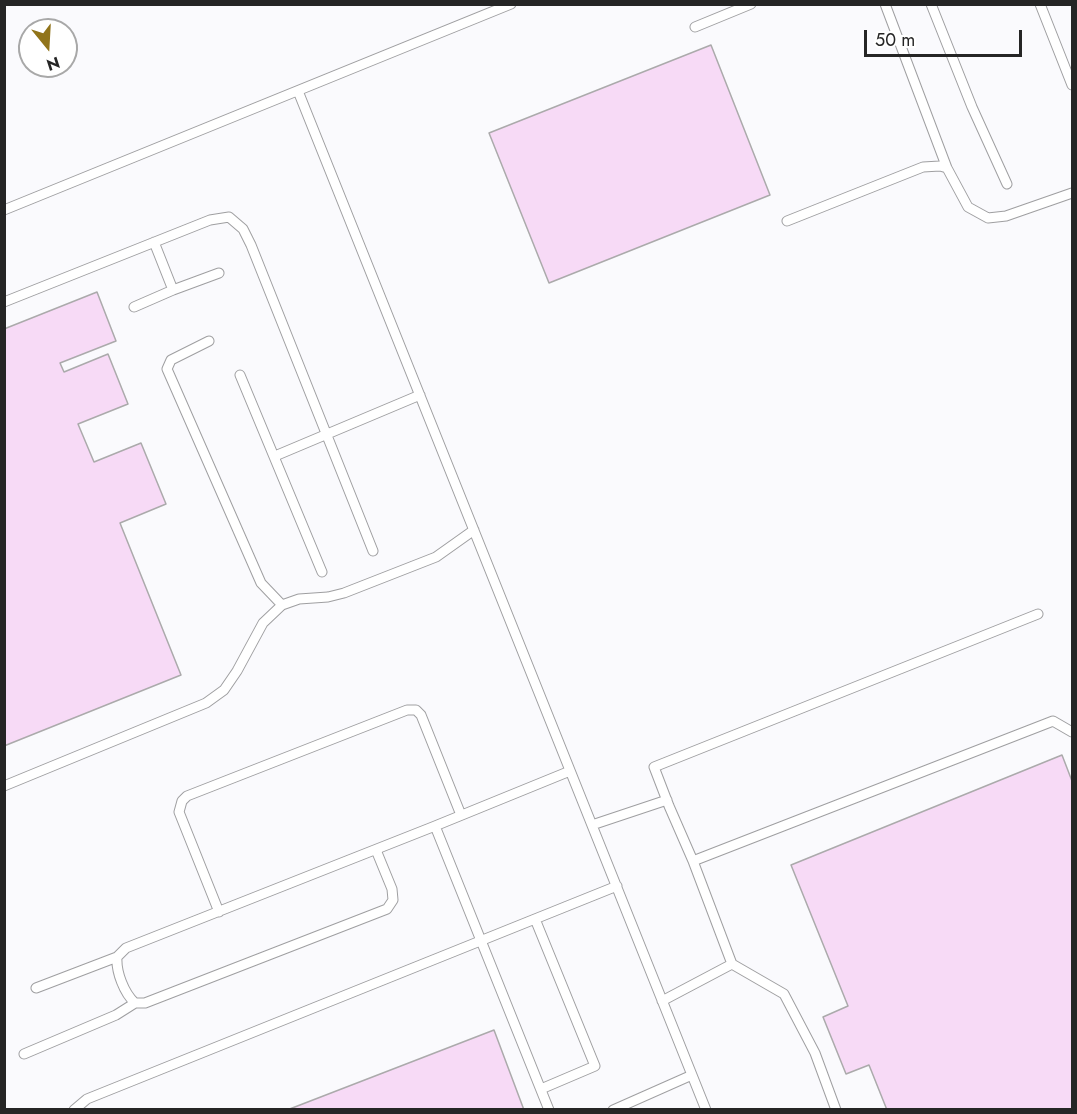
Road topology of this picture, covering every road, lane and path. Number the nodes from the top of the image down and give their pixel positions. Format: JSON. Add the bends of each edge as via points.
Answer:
{"nodes":[{"id":1,"x":511,"y":4,"type":"edge"},
{"id":2,"x":751,"y":4,"type":"edge"},
{"id":3,"x":885,"y":4,"type":"edge"},
{"id":4,"x":931,"y":4,"type":"edge"},
{"id":5,"x":1040,"y":4,"type":"edge"},
{"id":6,"x":695,"y":27,"type":"dead end"},
{"id":7,"x":1072,"y":85,"type":"edge"},
{"id":8,"x":298,"y":91,"type":"junction"},
{"id":9,"x":947,"y":168,"type":"junction"},
{"id":10,"x":1006,"y":184,"type":"dead end"},
{"id":11,"x":1072,"y":193,"type":"edge"},
{"id":12,"x":4,"y":210,"type":"edge"},
{"id":13,"x":787,"y":221,"type":"dead end"},
{"id":14,"x":154,"y":242,"type":"junction"},
{"id":15,"x":219,"y":273,"type":"dead end"},
{"id":16,"x":173,"y":290,"type":"junction"},
{"id":17,"x":4,"y":302,"type":"edge"},
{"id":18,"x":134,"y":307,"type":"dead end"},
{"id":19,"x":209,"y":341,"type":"dead end"},
{"id":20,"x":240,"y":375,"type":"dead end"},
{"id":21,"x":420,"y":395,"type":"junction"},
{"id":22,"x":327,"y":435,"type":"junction"},
{"id":23,"x":274,"y":456,"type":"junction"},
{"id":24,"x":474,"y":530,"type":"junction"},
{"id":25,"x":373,"y":551,"type":"dead end"},
{"id":26,"x":322,"y":572,"type":"dead end"},
{"id":27,"x":282,"y":606,"type":"junction"},
{"id":28,"x":1038,"y":614,"type":"dead end"},
{"id":29,"x":1072,"y":732,"type":"edge"},
{"id":30,"x":570,"y":771,"type":"junction"},
{"id":31,"x":4,"y":786,"type":"edge"},
{"id":32,"x":667,"y":800,"type":"junction"},
{"id":33,"x":461,"y":815,"type":"junction"},
{"id":34,"x":592,"y":825,"type":"junction"},
{"id":35,"x":435,"y":826,"type":"junction"},
{"id":36,"x":376,"y":850,"type":"junction"},
{"id":37,"x":693,"y":861,"type":"junction"},
{"id":38,"x":617,"y":886,"type":"junction"},
{"id":39,"x":219,"y":912,"type":"junction"},
{"id":40,"x":535,"y":919,"type":"junction"},
{"id":41,"x":480,"y":941,"type":"junction"},
{"id":42,"x":117,"y":957,"type":"junction"},
{"id":43,"x":732,"y":964,"type":"junction"},
{"id":44,"x":36,"y":988,"type":"dead end"},
{"id":45,"x":662,"y":1001,"type":"junction"},
{"id":46,"x":140,"y":1003,"type":"junction"},
{"id":47,"x":24,"y":1054,"type":"dead end"},
{"id":48,"x":692,"y":1075,"type":"junction"},
{"id":49,"x":541,"y":1089,"type":"junction"},
{"id":50,"x":74,"y":1110,"type":"edge"},
{"id":51,"x":549,"y":1110,"type":"edge"},
{"id":52,"x":613,"y":1110,"type":"edge"},
{"id":53,"x":706,"y":1110,"type":"edge"},
{"id":54,"x":836,"y":1110,"type":"edge"}],
"edges":[{"from":1,"to":8,"type":"lane"},
{"from":2,"to":6,"type":"lane"},
{"from":3,"to":9,"type":"lane"},
{"from":4,"to":10,"type":"lane"},
{"from":5,"to":7,"type":"lane"},
{"from":8,"to":12,"type":"lane"},
{"from":8,"to":21,"type":"lane"},
{"from":9,"to":11,"type":"lane","via":[[968,207],[988,218],[1006,216]]},
{"from":9,"to":13,"type":"lane","via":[[923,167]]},
{"from":14,"to":16,"type":"lane"},
{"from":14,"to":17,"type":"lane"},
{"from":14,"to":22,"type":"lane","via":[[210,220],[229,217],[243,229]]},
{"from":15,"to":16,"type":"lane"},
{"from":16,"to":18,"type":"lane"},
{"from":19,"to":27,"type":"lane","via":[[171,360],[167,369],[261,583]]},
{"from":20,"to":23,"type":"lane"},
{"from":21,"to":22,"type":"lane"},
{"from":21,"to":24,"type":"lane"},
{"from":22,"to":23,"type":"lane"},
{"from":22,"to":25,"type":"lane"},
{"from":23,"to":26,"type":"lane"},
{"from":24,"to":27,"type":"lane","via":[[436,557],[344,593],[299,598]]},
{"from":24,"to":30,"type":"lane"},
{"from":27,"to":31,"type":"lane","via":[[263,623],[224,690],[206,703]]},
{"from":28,"to":32,"type":"lane","via":[[654,767]]},
{"from":29,"to":37,"type":"lane","via":[[1053,721]]},
{"from":30,"to":33,"type":"lane"},
{"from":30,"to":34,"type":"lane"},
{"from":32,"to":34,"type":"lane"},
{"from":32,"to":37,"type":"lane"},
{"from":33,"to":35,"type":"lane"},
{"from":33,"to":39,"type":"lane","via":[[416,710],[407,710],[187,796],[179,812]]},
{"from":34,"to":38,"type":"lane"},
{"from":35,"to":36,"type":"lane"},
{"from":35,"to":41,"type":"lane"},
{"from":36,"to":39,"type":"lane"},
{"from":36,"to":46,"type":"lane","via":[[393,888],[393,900],[387,909]]},
{"from":37,"to":43,"type":"lane"},
{"from":38,"to":40,"type":"lane"},
{"from":38,"to":45,"type":"lane"},
{"from":39,"to":42,"type":"lane","via":[[126,948]]},
{"from":40,"to":41,"type":"lane"},
{"from":40,"to":49,"type":"lane","via":[[595,1066]]},
{"from":41,"to":49,"type":"lane"},
{"from":41,"to":50,"type":"lane","via":[[97,1094]]},
{"from":42,"to":44,"type":"lane"},
{"from":42,"to":46,"type":"lane","via":[[116,966],[129,997]]},
{"from":43,"to":45,"type":"lane"},
{"from":43,"to":54,"type":"lane","via":[[784,994],[815,1053]]},
{"from":45,"to":48,"type":"lane"},
{"from":46,"to":47,"type":"lane"},
{"from":48,"to":52,"type":"lane"},
{"from":48,"to":53,"type":"lane"},
{"from":49,"to":51,"type":"lane"}]}
